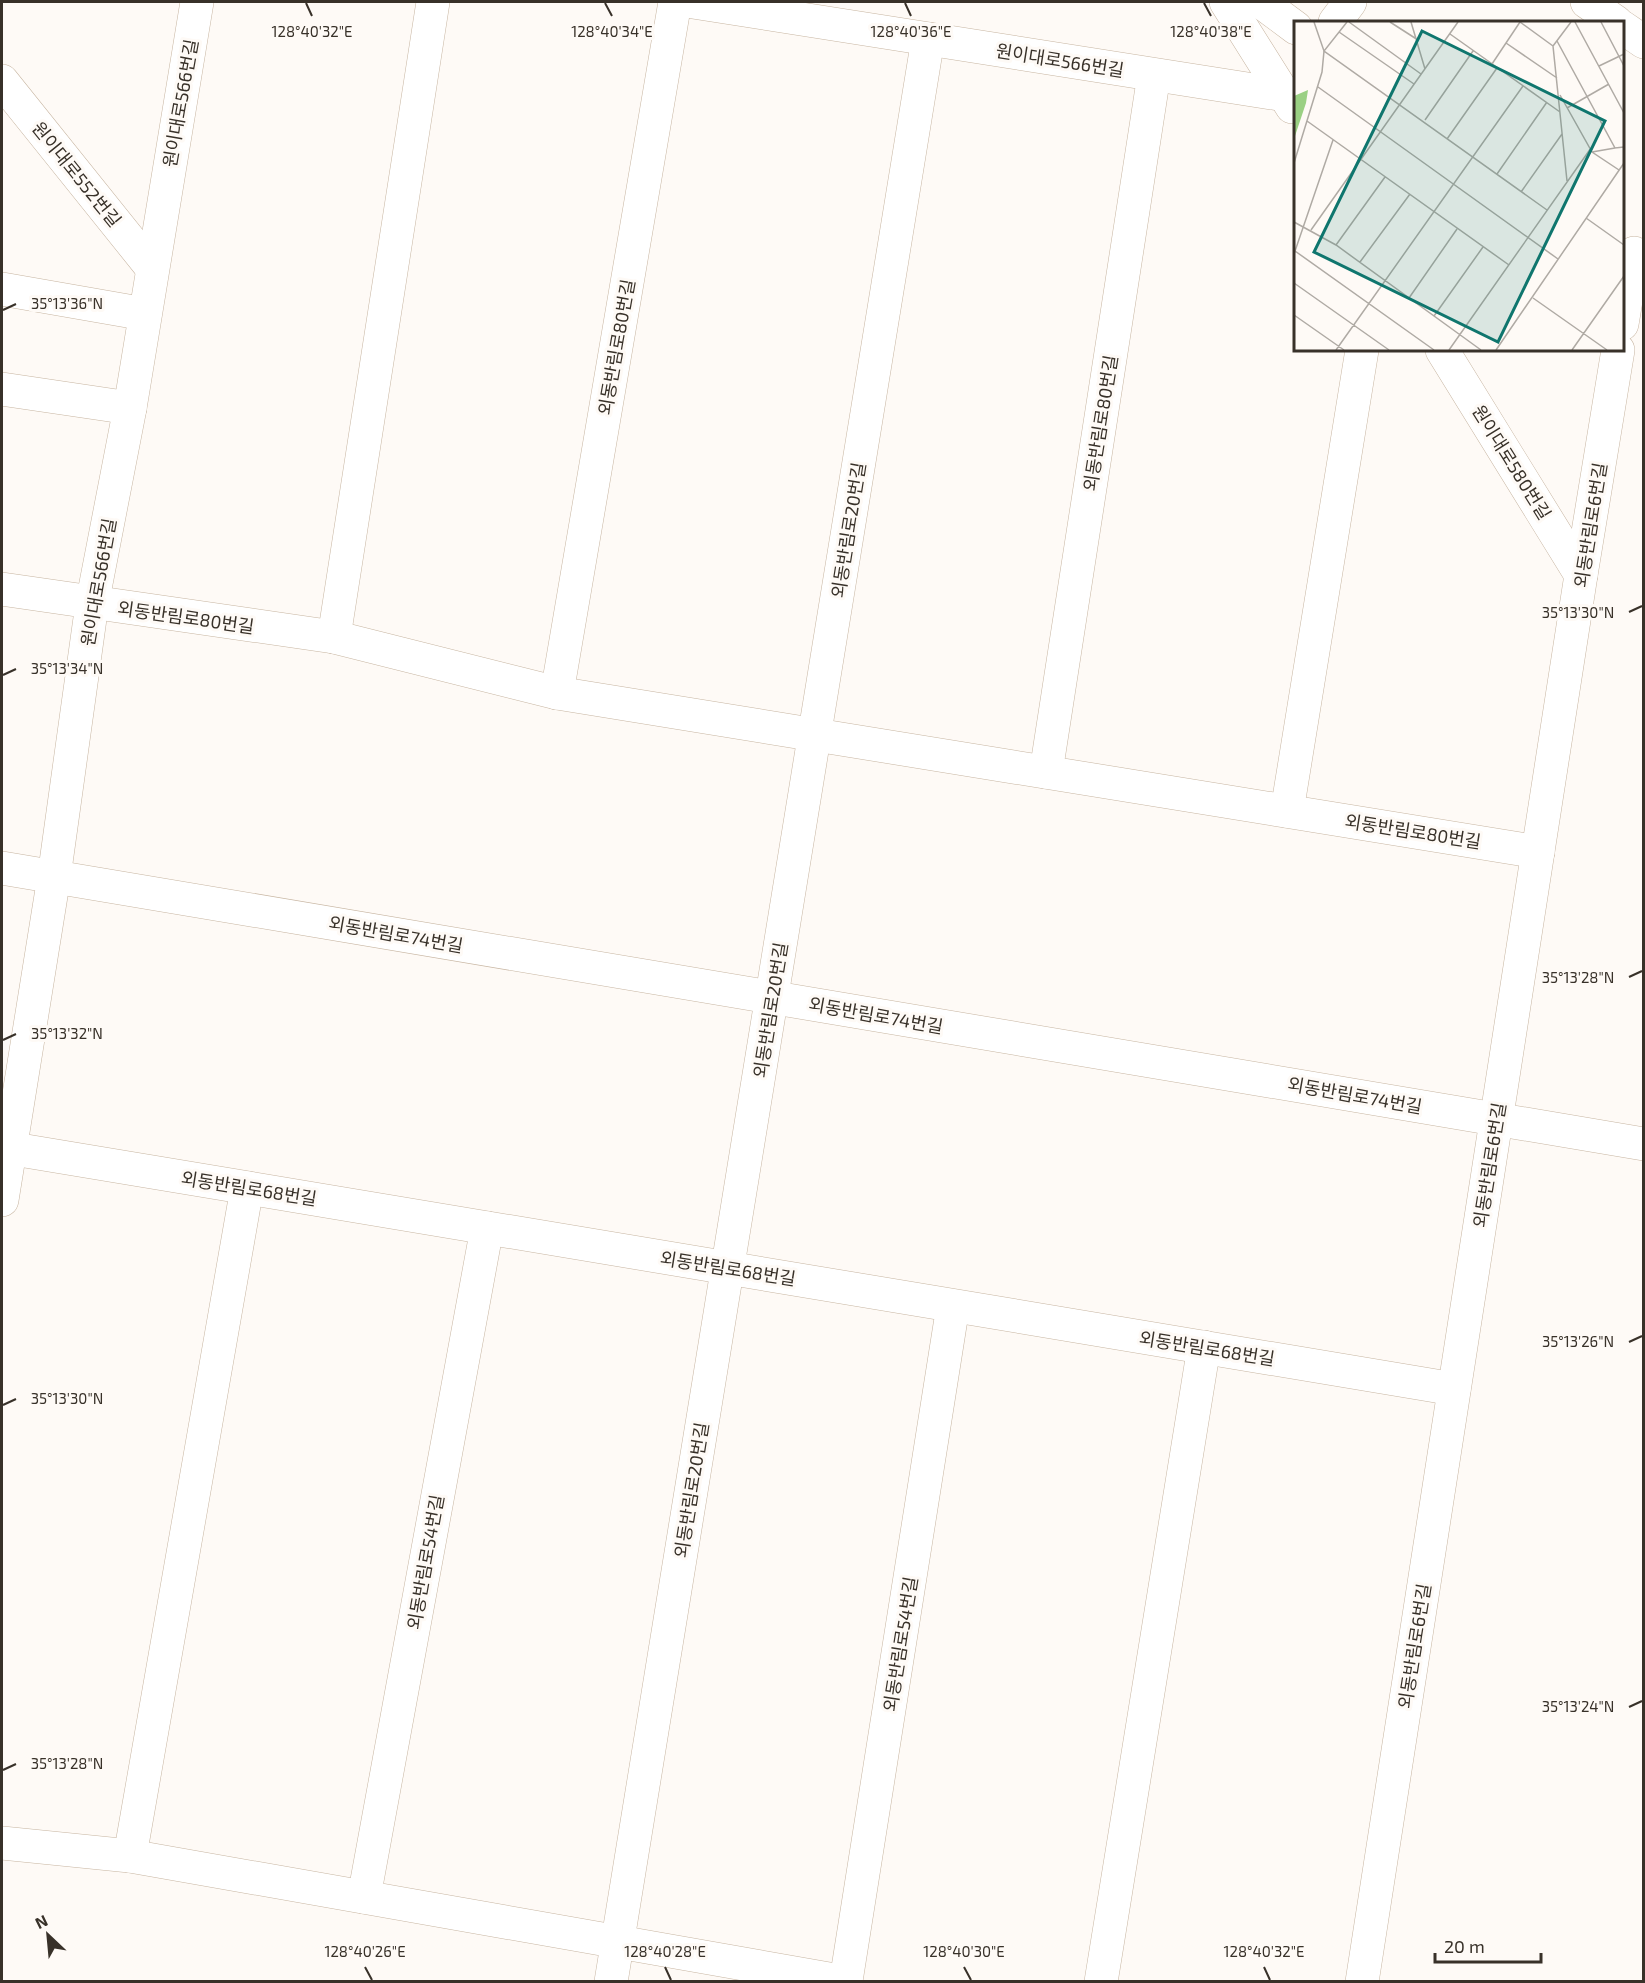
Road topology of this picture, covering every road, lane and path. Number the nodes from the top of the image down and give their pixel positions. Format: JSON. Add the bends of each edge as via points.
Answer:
{"nodes":[{"id":1,"x":197,"y":2,"type":"edge"},
{"id":2,"x":433,"y":2,"type":"edge"},
{"id":3,"x":675,"y":2,"type":"edge"},
{"id":4,"x":693,"y":2,"type":"edge"},
{"id":5,"x":1226,"y":2,"type":"edge"},
{"id":6,"x":1261,"y":2,"type":"edge"},
{"id":7,"x":1350,"y":2,"type":"edge"},
{"id":8,"x":1587,"y":2,"type":"edge"},
{"id":9,"x":1336,"y":21,"type":"edge"},
{"id":10,"x":1615,"y":21,"type":"edge"},
{"id":11,"x":1294,"y":27,"type":"edge"},
{"id":12,"x":1624,"y":28,"type":"edge"},
{"id":13,"x":928,"y":39,"type":"junction"},
{"id":14,"x":1644,"y":42,"type":"edge"},
{"id":15,"x":1154,"y":75,"type":"junction"},
{"id":16,"x":2,"y":81,"type":"edge"},
{"id":17,"x":1290,"y":104,"type":"edge"},
{"id":18,"x":1633,"y":252,"type":"edge"},
{"id":19,"x":152,"y":268,"type":"junction"},
{"id":20,"x":2,"y":289,"type":"edge"},
{"id":21,"x":145,"y":314,"type":"junction"},
{"id":22,"x":1624,"y":317,"type":"edge"},
{"id":23,"x":1362,"y":351,"type":"edge"},
{"id":24,"x":1443,"y":351,"type":"edge"},
{"id":25,"x":1618,"y":351,"type":"edge"},
{"id":26,"x":2,"y":389,"type":"edge"},
{"id":27,"x":130,"y":408,"type":"junction"},
{"id":28,"x":1581,"y":575,"type":"junction"},
{"id":29,"x":2,"y":589,"type":"edge"},
{"id":30,"x":92,"y":604,"type":"junction"},
{"id":31,"x":334,"y":637,"type":"junction"},
{"id":32,"x":557,"y":693,"type":"junction"},
{"id":33,"x":814,"y":735,"type":"junction"},
{"id":34,"x":1046,"y":772,"type":"junction"},
{"id":35,"x":1287,"y":811,"type":"junction"},
{"id":36,"x":1538,"y":852,"type":"junction"},
{"id":37,"x":2,"y":868,"type":"edge"},
{"id":38,"x":54,"y":877,"type":"junction"},
{"id":39,"x":772,"y":997,"type":"junction"},
{"id":40,"x":1496,"y":1119,"type":"junction"},
{"id":41,"x":1644,"y":1144,"type":"edge"},
{"id":42,"x":6,"y":1147,"type":"edge"},
{"id":43,"x":247,"y":1188,"type":"junction"},
{"id":44,"x":2,"y":1200,"type":"edge"},
{"id":45,"x":487,"y":1228,"type":"junction"},
{"id":46,"x":728,"y":1268,"type":"junction"},
{"id":47,"x":953,"y":1306,"type":"junction"},
{"id":48,"x":1204,"y":1347,"type":"junction"},
{"id":49,"x":1454,"y":1389,"type":"junction"},
{"id":50,"x":2,"y":1843,"type":"edge"},
{"id":51,"x":130,"y":1856,"type":"junction"},
{"id":52,"x":364,"y":1897,"type":"junction"},
{"id":53,"x":618,"y":1941,"type":"junction"},
{"id":54,"x":611,"y":1982,"type":"edge"},
{"id":55,"x":846,"y":1982,"type":"edge"},
{"id":56,"x":1101,"y":1982,"type":"edge"},
{"id":57,"x":1362,"y":1982,"type":"edge"}],
"edges":[{"from":1,"to":19,"type":"street","name":"원이대로566번길"},
{"from":2,"to":31,"type":"street"},
{"from":3,"to":32,"type":"street","name":"외동반림로80번길"},
{"from":4,"to":13,"type":"street","name":"원이대로566번길"},
{"from":5,"to":17,"type":"street"},
{"from":6,"to":11,"type":"street"},
{"from":7,"to":9,"type":"street"},
{"from":8,"to":10,"type":"street"},
{"from":12,"to":14,"type":"street"},
{"from":13,"to":15,"type":"street","name":"원이대로566번길"},
{"from":13,"to":33,"type":"street","name":"외동반림로20번길"},
{"from":15,"to":17,"type":"street","name":"원이대로566번길"},
{"from":15,"to":34,"type":"street","name":"외동반림로80번길"},
{"from":16,"to":19,"type":"street","name":"원이대로552번길"},
{"from":18,"to":22,"type":"street"},
{"from":19,"to":21,"type":"street","name":"원이대로566번길"},
{"from":20,"to":21,"type":"street"},
{"from":21,"to":27,"type":"street","name":"원이대로566번길"},
{"from":23,"to":35,"type":"street"},
{"from":24,"to":28,"type":"street","name":"원이대로580번길"},
{"from":25,"to":28,"type":"street","name":"외동반림로6번길"},
{"from":26,"to":27,"type":"street"},
{"from":27,"to":30,"type":"street","name":"원이대로566번길"},
{"from":28,"to":36,"type":"street","name":"외동반림로6번길"},
{"from":29,"to":30,"type":"street","name":"외동반림로80번길"},
{"from":30,"to":31,"type":"street","name":"외동반림로80번길"},
{"from":30,"to":38,"type":"street","name":"원이대로566번길"},
{"from":31,"to":32,"type":"street","name":"외동반림로80번길"},
{"from":32,"to":33,"type":"street","name":"외동반림로80번길"},
{"from":33,"to":34,"type":"street","name":"외동반림로80번길"},
{"from":33,"to":39,"type":"street","name":"외동반림로20번길"},
{"from":34,"to":35,"type":"street","name":"외동반림로80번길"},
{"from":35,"to":36,"type":"street","name":"외동반림로80번길"},
{"from":36,"to":40,"type":"street","name":"외동반림로6번길"},
{"from":37,"to":38,"type":"street","name":"외동반림로74번길"},
{"from":38,"to":39,"type":"street","name":"외동반림로74번길"},
{"from":38,"to":42,"type":"street","name":"원이대로566번길"},
{"from":39,"to":40,"type":"street","name":"외동반림로74번길"},
{"from":39,"to":46,"type":"street","name":"외동반림로20번길"},
{"from":40,"to":41,"type":"street","name":"외동반림로74번길"},
{"from":40,"to":49,"type":"street","name":"외동반림로6번길"},
{"from":42,"to":43,"type":"street","name":"외동반림로68번길"},
{"from":42,"to":44,"type":"street","name":"원이대로566번길"},
{"from":43,"to":45,"type":"street","name":"외동반림로68번길"},
{"from":43,"to":51,"type":"street"},
{"from":45,"to":46,"type":"street","name":"외동반림로68번길"},
{"from":45,"to":52,"type":"street","name":"외동반림로54번길"},
{"from":46,"to":47,"type":"street","name":"외동반림로68번길"},
{"from":46,"to":53,"type":"street","name":"외동반림로20번길"},
{"from":47,"to":48,"type":"street","name":"외동반림로68번길"},
{"from":47,"to":55,"type":"street","name":"외동반림로54번길"},
{"from":48,"to":49,"type":"street","name":"외동반림로68번길"},
{"from":48,"to":56,"type":"street"},
{"from":49,"to":57,"type":"street","name":"외동반림로6번길"},
{"from":50,"to":51,"type":"street","name":"외동반림로54번길"},
{"from":51,"to":52,"type":"street","name":"외동반림로54번길"},
{"from":52,"to":53,"type":"street","name":"외동반림로54번길"},
{"from":53,"to":54,"type":"street","name":"외동반림로20번길"},
{"from":53,"to":55,"type":"street","name":"외동반림로54번길"}]}
